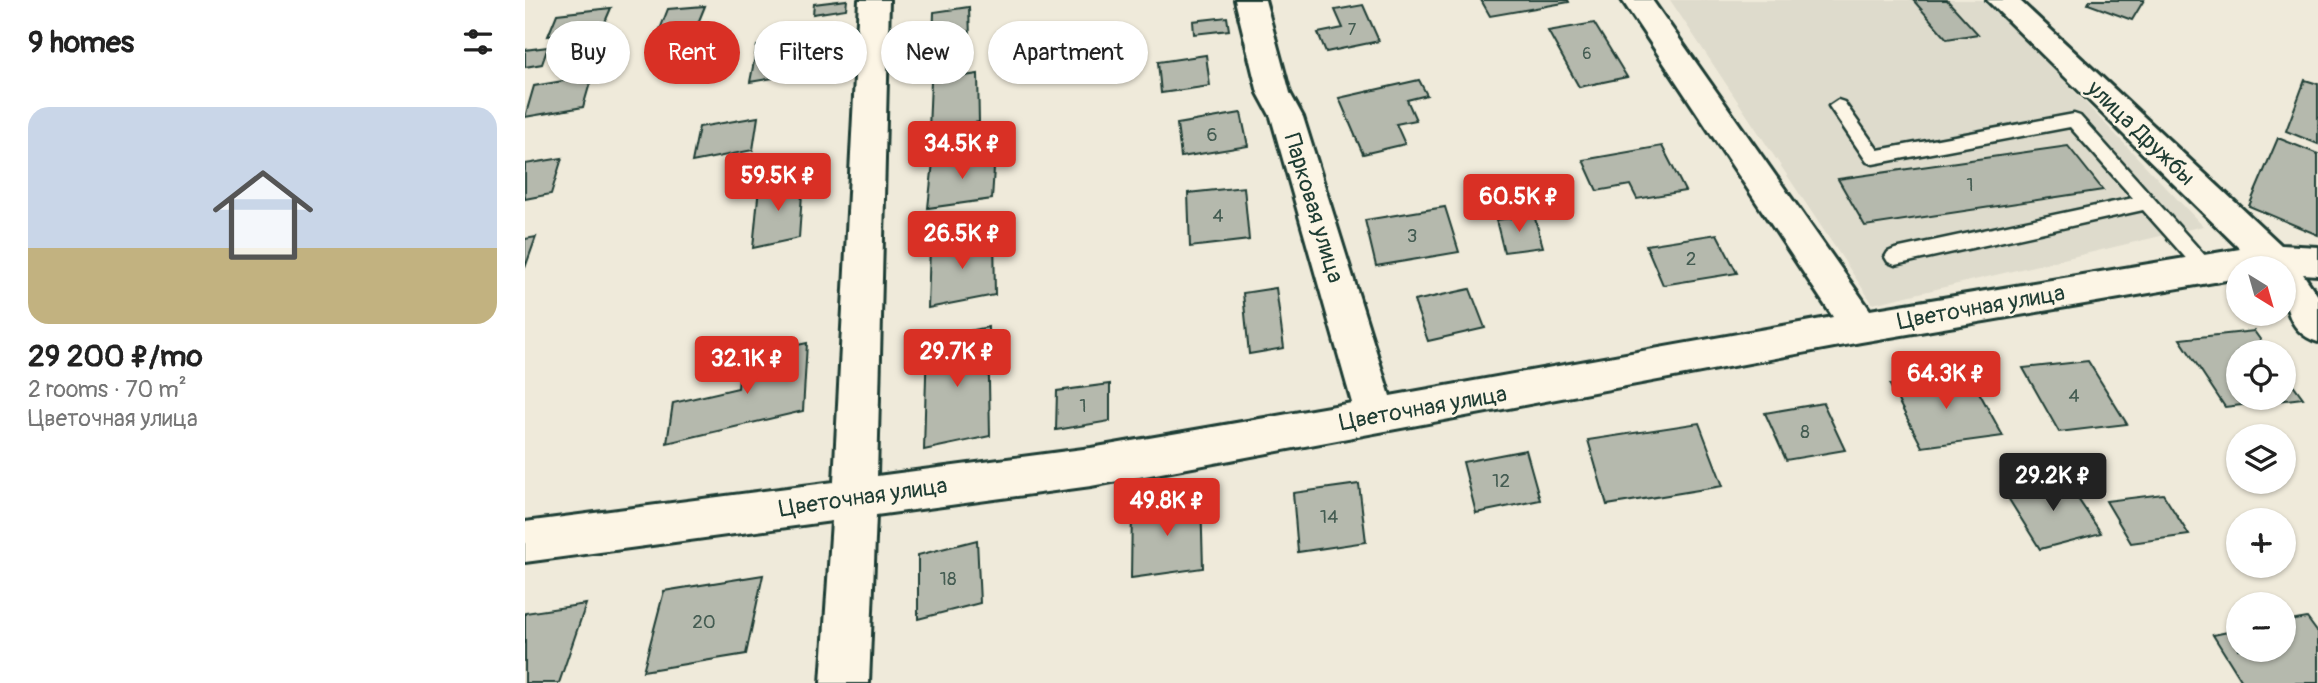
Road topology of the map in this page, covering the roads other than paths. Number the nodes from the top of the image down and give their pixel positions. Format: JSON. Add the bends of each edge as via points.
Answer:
{"nodes":[{"id":1,"x":874,"y":0,"type":"edge"},
{"id":2,"x":1250,"y":0,"type":"edge"},
{"id":3,"x":1637,"y":0,"type":"edge"},
{"id":4,"x":2018,"y":6,"type":"edge"},
{"id":5,"x":1837,"y":106,"type":"dead end"},
{"id":6,"x":2147,"y":202,"type":"junction"},
{"id":7,"x":2267,"y":256,"type":"edge"},
{"id":8,"x":1895,"y":257,"type":"dead end"},
{"id":9,"x":2318,"y":261,"type":"edge"},
{"id":10,"x":2296,"y":264,"type":"edge"},
{"id":11,"x":2226,"y":268,"type":"edge"},
{"id":12,"x":2207,"y":269,"type":"junction"},
{"id":13,"x":2296,"y":294,"type":"edge"},
{"id":14,"x":2318,"y":326,"type":"edge"},
{"id":15,"x":1861,"y":327,"type":"junction"},
{"id":16,"x":1376,"y":416,"type":"junction"},
{"id":17,"x":855,"y":498,"type":"junction"},
{"id":18,"x":525,"y":542,"type":"edge"},
{"id":19,"x":845,"y":683,"type":"edge"}],
"edges":[{"from":1,"to":17,"type":"street"},
{"from":2,"to":16,"type":"street","name":"Парковая улица","via":[[1274,93],[1287,117]]},
{"from":3,"to":15,"type":"street"},
{"from":4,"to":7,"type":"street","name":"улица Дружбы"},
{"from":5,"to":6,"type":"lane","via":[[1873,157],[2074,120]]},
{"from":6,"to":8,"type":"lane"},
{"from":6,"to":12,"type":"lane"},
{"from":9,"to":10,"type":"street","name":"Цветочная улица"},
{"from":11,"to":12,"type":"street","name":"Цветочная улица"},
{"from":12,"to":15,"type":"street","name":"Цветочная улица"},
{"from":13,"to":14,"type":"street","name":"улица Дружбы"},
{"from":15,"to":16,"type":"street","name":"Цветочная улица"},
{"from":16,"to":17,"type":"street","name":"Цветочная улица","via":[[1091,467]]},
{"from":17,"to":18,"type":"street","name":"Цветочная улица"},
{"from":17,"to":19,"type":"street"}]}
